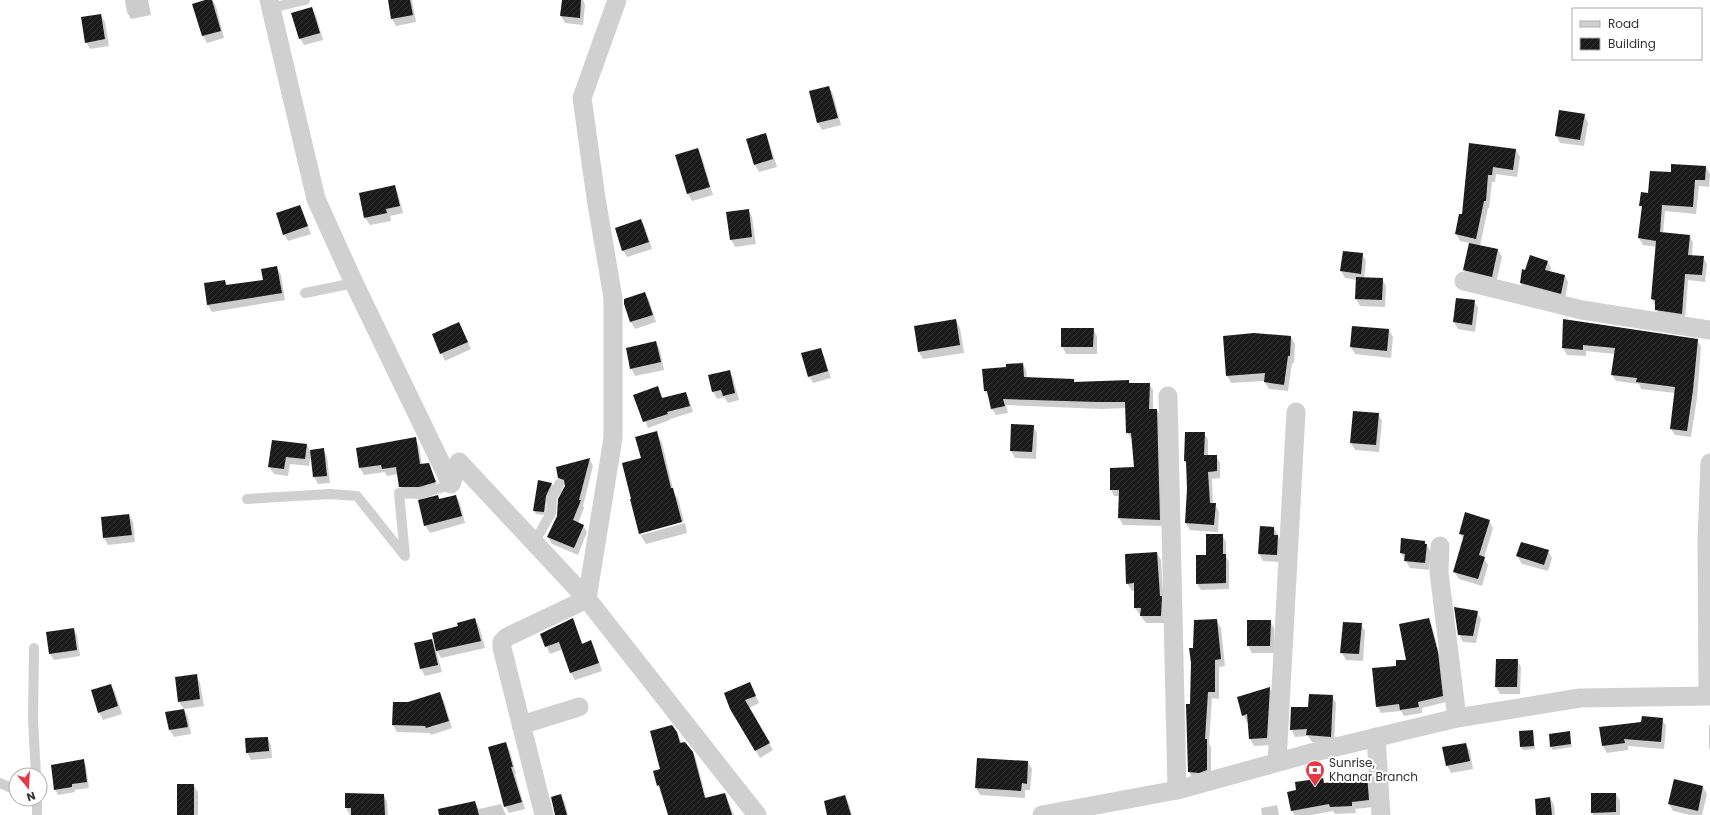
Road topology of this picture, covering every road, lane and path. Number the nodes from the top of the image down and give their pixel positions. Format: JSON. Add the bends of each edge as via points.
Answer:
{"nodes":[{"id":1,"x":305,"y":0,"type":"edge"},
{"id":2,"x":617,"y":0,"type":"edge"},
{"id":3,"x":270,"y":4,"type":"edge"},
{"id":4,"x":1464,"y":281,"type":"dead end"},
{"id":5,"x":354,"y":284,"type":"junction"},
{"id":6,"x":305,"y":293,"type":"dead end"},
{"id":7,"x":1710,"y":330,"type":"edge"},
{"id":8,"x":1168,"y":396,"type":"dead end"},
{"id":9,"x":1296,"y":412,"type":"dead end"},
{"id":10,"x":1710,"y":463,"type":"edge"},
{"id":11,"x":472,"y":477,"type":"junction"},
{"id":12,"x":559,"y":484,"type":"dead end"},
{"id":13,"x":247,"y":499,"type":"dead end"},
{"id":14,"x":1708,"y":539,"type":"edge"},
{"id":15,"x":534,"y":543,"type":"junction"},
{"id":16,"x":1440,"y":546,"type":"dead end"},
{"id":17,"x":587,"y":600,"type":"junction"},
{"id":18,"x":34,"y":648,"type":"dead end"},
{"id":19,"x":1709,"y":695,"type":"edge"},
{"id":20,"x":579,"y":707,"type":"dead end"},
{"id":21,"x":1457,"y":718,"type":"junction"},
{"id":22,"x":521,"y":725,"type":"junction"},
{"id":23,"x":1376,"y":737,"type":"junction"},
{"id":24,"x":1277,"y":762,"type":"junction"},
{"id":25,"x":36,"y":767,"type":"edge"},
{"id":26,"x":1177,"y":790,"type":"junction"},
{"id":27,"x":544,"y":815,"type":"edge"},
{"id":28,"x":757,"y":815,"type":"edge"},
{"id":29,"x":1042,"y":815,"type":"edge"},
{"id":30,"x":1381,"y":815,"type":"edge"}],
"edges":[{"from":1,"to":3,"type":"lane"},
{"from":2,"to":17,"type":"street","via":[[582,98],[613,298],[613,438]]},
{"from":3,"to":5,"type":"street","via":[[316,199]]},
{"from":4,"to":7,"type":"street","via":[[1582,310]]},
{"from":5,"to":6,"type":"lane"},
{"from":5,"to":11,"type":"street","via":[[451,484],[459,462]]},
{"from":8,"to":26,"type":"street"},
{"from":9,"to":24,"type":"street"},
{"from":10,"to":14,"type":"street"},
{"from":11,"to":13,"type":"lane","via":[[420,494],[399,493],[406,556],[357,496],[330,494]]},
{"from":11,"to":15,"type":"street"},
{"from":12,"to":15,"type":"lane","via":[[552,497],[551,513]]},
{"from":14,"to":19,"type":"street"},
{"from":15,"to":17,"type":"street"},
{"from":16,"to":21,"type":"street","via":[[1439,572]]},
{"from":17,"to":22,"type":"street","via":[[507,637],[502,642]]},
{"from":17,"to":28,"type":"street"},
{"from":18,"to":25,"type":"lane"},
{"from":19,"to":21,"type":"street","via":[[1580,698]]},
{"from":20,"to":22,"type":"street"},
{"from":21,"to":23,"type":"street"},
{"from":22,"to":27,"type":"street"},
{"from":23,"to":24,"type":"street"},
{"from":23,"to":30,"type":"street"},
{"from":24,"to":26,"type":"street"},
{"from":26,"to":29,"type":"street"}]}
